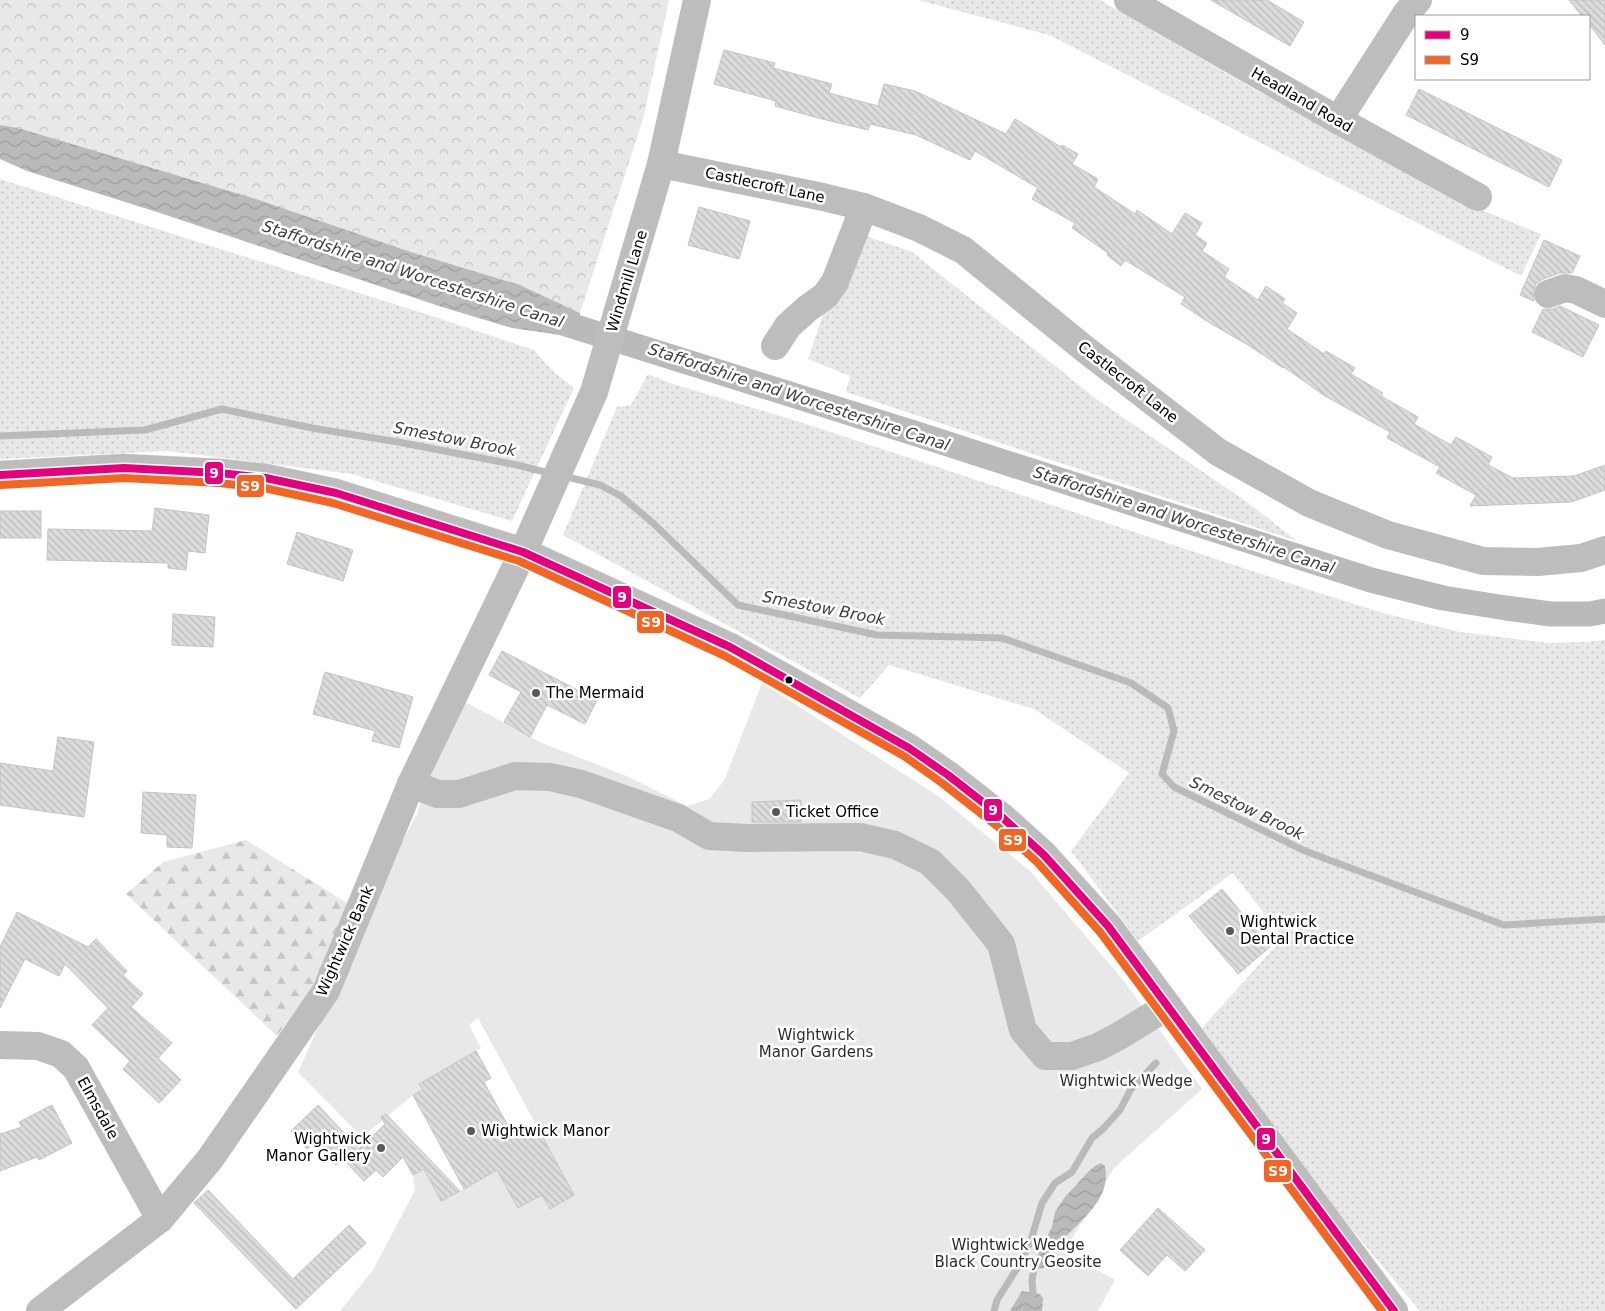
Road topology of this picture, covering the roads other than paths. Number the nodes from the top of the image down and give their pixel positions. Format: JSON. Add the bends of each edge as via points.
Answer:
{"nodes":[{"id":1,"x":697,"y":0,"type":"edge"},
{"id":2,"x":1128,"y":0,"type":"edge"},
{"id":3,"x":1418,"y":0,"type":"edge"},
{"id":4,"x":1338,"y":120,"type":"junction"},
{"id":5,"x":661,"y":164,"type":"junction"},
{"id":6,"x":1478,"y":197,"type":"dead end"},
{"id":7,"x":864,"y":207,"type":"junction"},
{"id":8,"x":1548,"y":294,"type":"dead end"},
{"id":9,"x":1605,"y":304,"type":"edge"},
{"id":10,"x":775,"y":346,"type":"dead end"},
{"id":11,"x":0,"y":475,"type":"edge"},
{"id":12,"x":1605,"y":550,"type":"edge"},
{"id":13,"x":524,"y":552,"type":"junction"},
{"id":14,"x":412,"y":784,"type":"junction"},
{"id":15,"x":1168,"y":1006,"type":"junction"},
{"id":16,"x":0,"y":1045,"type":"edge"},
{"id":17,"x":160,"y":1219,"type":"junction"},
{"id":18,"x":40,"y":1311,"type":"edge"},
{"id":19,"x":1394,"y":1311,"type":"edge"}],
"edges":[{"from":1,"to":5,"type":"main road","name":"Windmill Lane"},
{"from":2,"to":4,"type":"main road","name":"Headland Road"},
{"from":3,"to":4,"type":"main road"},
{"from":4,"to":6,"type":"main road","name":"Headland Road"},
{"from":5,"to":7,"type":"main road","name":"Castlecroft Lane"},
{"from":5,"to":13,"type":"main road","name":"Windmill Lane","via":[[594,392]]},
{"from":7,"to":10,"type":"main road","via":[[835,282],[826,296],[788,326]]},
{"from":7,"to":12,"type":"main road","name":"Castlecroft Lane","via":[[919,228],[963,250],[1218,452],[1309,503],[1388,535],[1483,561],[1538,562],[1581,558]]},
{"from":8,"to":9,"type":"main road","via":[[1565,288]]},
{"from":11,"to":13,"type":"main road","via":[[124,468],[266,478],[336,493]]},
{"from":13,"to":14,"type":"main road","name":"Wightwick Bank"},
{"from":13,"to":15,"type":"main road","via":[[730,648],[909,748],[948,775],[1044,855],[1108,926]]},
{"from":14,"to":15,"type":"main road","via":[[438,794],[459,794],[515,776],[550,777],[581,784],[678,818],[709,836],[860,837],[895,845],[930,862],[958,890],[1001,944],[1023,1030],[1045,1056],[1072,1056],[1098,1047]]},
{"from":14,"to":17,"type":"main road","name":"Wightwick Bank","via":[[326,991],[210,1159]]},
{"from":15,"to":19,"type":"main road"},
{"from":16,"to":17,"type":"main road","name":"Elmsdale","via":[[38,1046],[61,1054],[76,1068]]},
{"from":17,"to":18,"type":"main road","name":"Wightwick Bank"}]}
